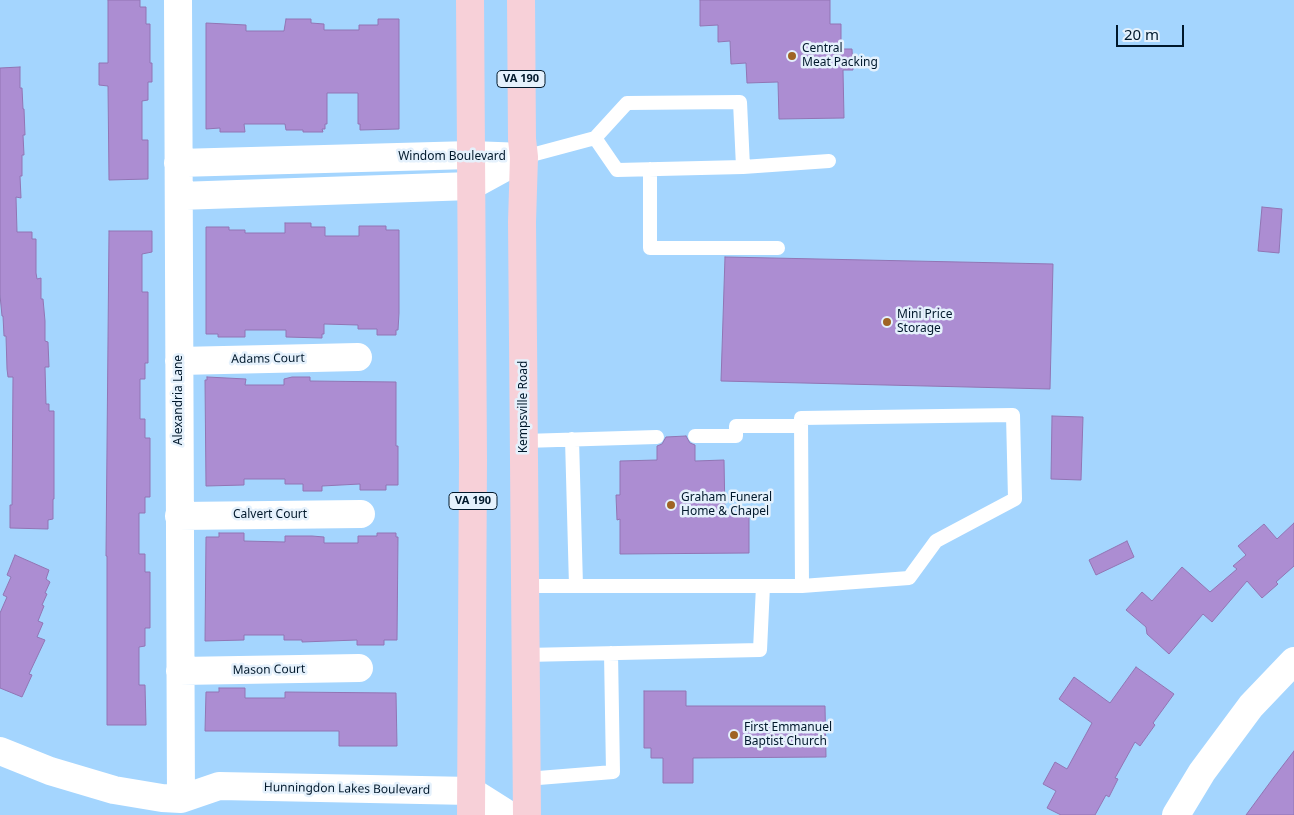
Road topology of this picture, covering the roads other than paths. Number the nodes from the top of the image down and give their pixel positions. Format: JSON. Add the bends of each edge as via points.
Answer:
{"nodes":[{"id":1,"x":178,"y":0,"type":"edge"},
{"id":2,"x":470,"y":0,"type":"edge"},
{"id":3,"x":521,"y":0,"type":"edge"},
{"id":4,"x":595,"y":138,"type":"junction"},
{"id":5,"x":470,"y":155,"type":"junction"},
{"id":6,"x":524,"y":157,"type":"junction"},
{"id":7,"x":343,"y":159,"type":"junction"},
{"id":8,"x":260,"y":160,"type":"junction"},
{"id":9,"x":829,"y":161,"type":"dead end"},
{"id":10,"x":178,"y":162,"type":"junction"},
{"id":11,"x":743,"y":166,"type":"junction"},
{"id":12,"x":650,"y":169,"type":"junction"},
{"id":13,"x":471,"y":186,"type":"junction"},
{"id":14,"x":346,"y":191,"type":"junction"},
{"id":15,"x":262,"y":193,"type":"junction"},
{"id":16,"x":178,"y":196,"type":"junction"},
{"id":17,"x":778,"y":248,"type":"dead end"},
{"id":18,"x":358,"y":357,"type":"dead end"},
{"id":19,"x":179,"y":361,"type":"junction"},
{"id":20,"x":801,"y":426,"type":"junction"},
{"id":21,"x":695,"y":436,"type":"dead end"},
{"id":22,"x":657,"y":437,"type":"dead end"},
{"id":23,"x":572,"y":440,"type":"junction"},
{"id":24,"x":524,"y":441,"type":"junction"},
{"id":25,"x":361,"y":514,"type":"dead end"},
{"id":26,"x":179,"y":516,"type":"junction"},
{"id":27,"x":525,"y":586,"type":"junction"},
{"id":28,"x":576,"y":586,"type":"junction"},
{"id":29,"x":763,"y":586,"type":"junction"},
{"id":30,"x":802,"y":586,"type":"junction"},
{"id":31,"x":611,"y":653,"type":"junction"},
{"id":32,"x":526,"y":655,"type":"junction"},
{"id":33,"x":1294,"y":662,"type":"edge"},
{"id":34,"x":359,"y":668,"type":"dead end"},
{"id":35,"x":180,"y":671,"type":"junction"},
{"id":36,"x":0,"y":751,"type":"edge"},
{"id":37,"x":526,"y":779,"type":"junction"},
{"id":38,"x":471,"y":803,"type":"edge"},
{"id":39,"x":188,"y":807,"type":"edge"},
{"id":40,"x":509,"y":815,"type":"edge"},
{"id":41,"x":527,"y":815,"type":"edge"},
{"id":42,"x":1176,"y":815,"type":"edge"}],
"edges":[{"from":1,"to":10,"type":"street","name":"Alexandria Lane"},
{"from":2,"to":5,"type":"main road","number":"VA 190"},
{"from":3,"to":6,"type":"main road","name":"Kempsville Road","number":"VA 190"},
{"from":4,"to":6,"type":"lane"},
{"from":4,"to":11,"type":"lane","via":[[627,102],[740,102]]},
{"from":4,"to":12,"type":"lane","via":[[617,170]]},
{"from":5,"to":6,"type":"street","name":"Windom Boulevard"},
{"from":5,"to":7,"type":"street","name":"Windom Boulevard"},
{"from":5,"to":13,"type":"main road","number":"VA 190"},
{"from":6,"to":13,"type":"street","name":"Windom Boulevard"},
{"from":6,"to":24,"type":"main road","name":"Kempsville Road","number":"VA 190"},
{"from":7,"to":8,"type":"street","name":"Windom Boulevard"},
{"from":7,"to":14,"type":"lane"},
{"from":8,"to":10,"type":"street","name":"Windom Boulevard"},
{"from":8,"to":15,"type":"lane"},
{"from":9,"to":11,"type":"lane"},
{"from":10,"to":16,"type":"street","name":"Alexandria Lane"},
{"from":11,"to":12,"type":"lane"},
{"from":12,"to":17,"type":"lane","via":[[650,248]]},
{"from":13,"to":14,"type":"street","name":"Windom Boulevard"},
{"from":13,"to":38,"type":"main road","number":"VA 190"},
{"from":14,"to":15,"type":"street","name":"Windom Boulevard"},
{"from":15,"to":16,"type":"street","name":"Windom Boulevard"},
{"from":16,"to":19,"type":"street","name":"Alexandria Lane"},
{"from":18,"to":19,"type":"street","name":"Adams Court"},
{"from":19,"to":26,"type":"street","name":"Alexandria Lane"},
{"from":20,"to":21,"type":"lane","via":[[736,426],[736,436]]},
{"from":20,"to":30,"type":"lane"},
{"from":20,"to":30,"type":"lane","via":[[801,418],[1013,416],[1015,499],[936,541],[909,578]]},
{"from":22,"to":23,"type":"lane"},
{"from":23,"to":24,"type":"lane"},
{"from":23,"to":28,"type":"lane"},
{"from":24,"to":27,"type":"main road","name":"Kempsville Road","number":"VA 190"},
{"from":25,"to":26,"type":"street","name":"Calvert Court"},
{"from":26,"to":35,"type":"street","name":"Alexandria Lane"},
{"from":27,"to":28,"type":"lane"},
{"from":27,"to":32,"type":"main road","name":"Kempsville Road","number":"VA 190"},
{"from":28,"to":29,"type":"lane"},
{"from":29,"to":30,"type":"lane"},
{"from":29,"to":31,"type":"lane","via":[[760,650]]},
{"from":31,"to":32,"type":"lane"},
{"from":31,"to":37,"type":"lane","via":[[613,772]]},
{"from":32,"to":37,"type":"main road","name":"Kempsville Road","number":"VA 190"},
{"from":33,"to":42,"type":"street","via":[[1251,706],[1202,772]]},
{"from":34,"to":35,"type":"street","name":"Mason Court"},
{"from":35,"to":39,"type":"street","name":"Alexandria Lane"},
{"from":36,"to":39,"type":"street","name":"Hunningdon Lakes Boulevard","via":[[50,771]]},
{"from":37,"to":41,"type":"main road","name":"Kempsville Road","number":"VA 190"},
{"from":38,"to":39,"type":"street","name":"Hunningdon Lakes Boulevard","via":[[219,786]]},
{"from":38,"to":40,"type":"street"}]}
